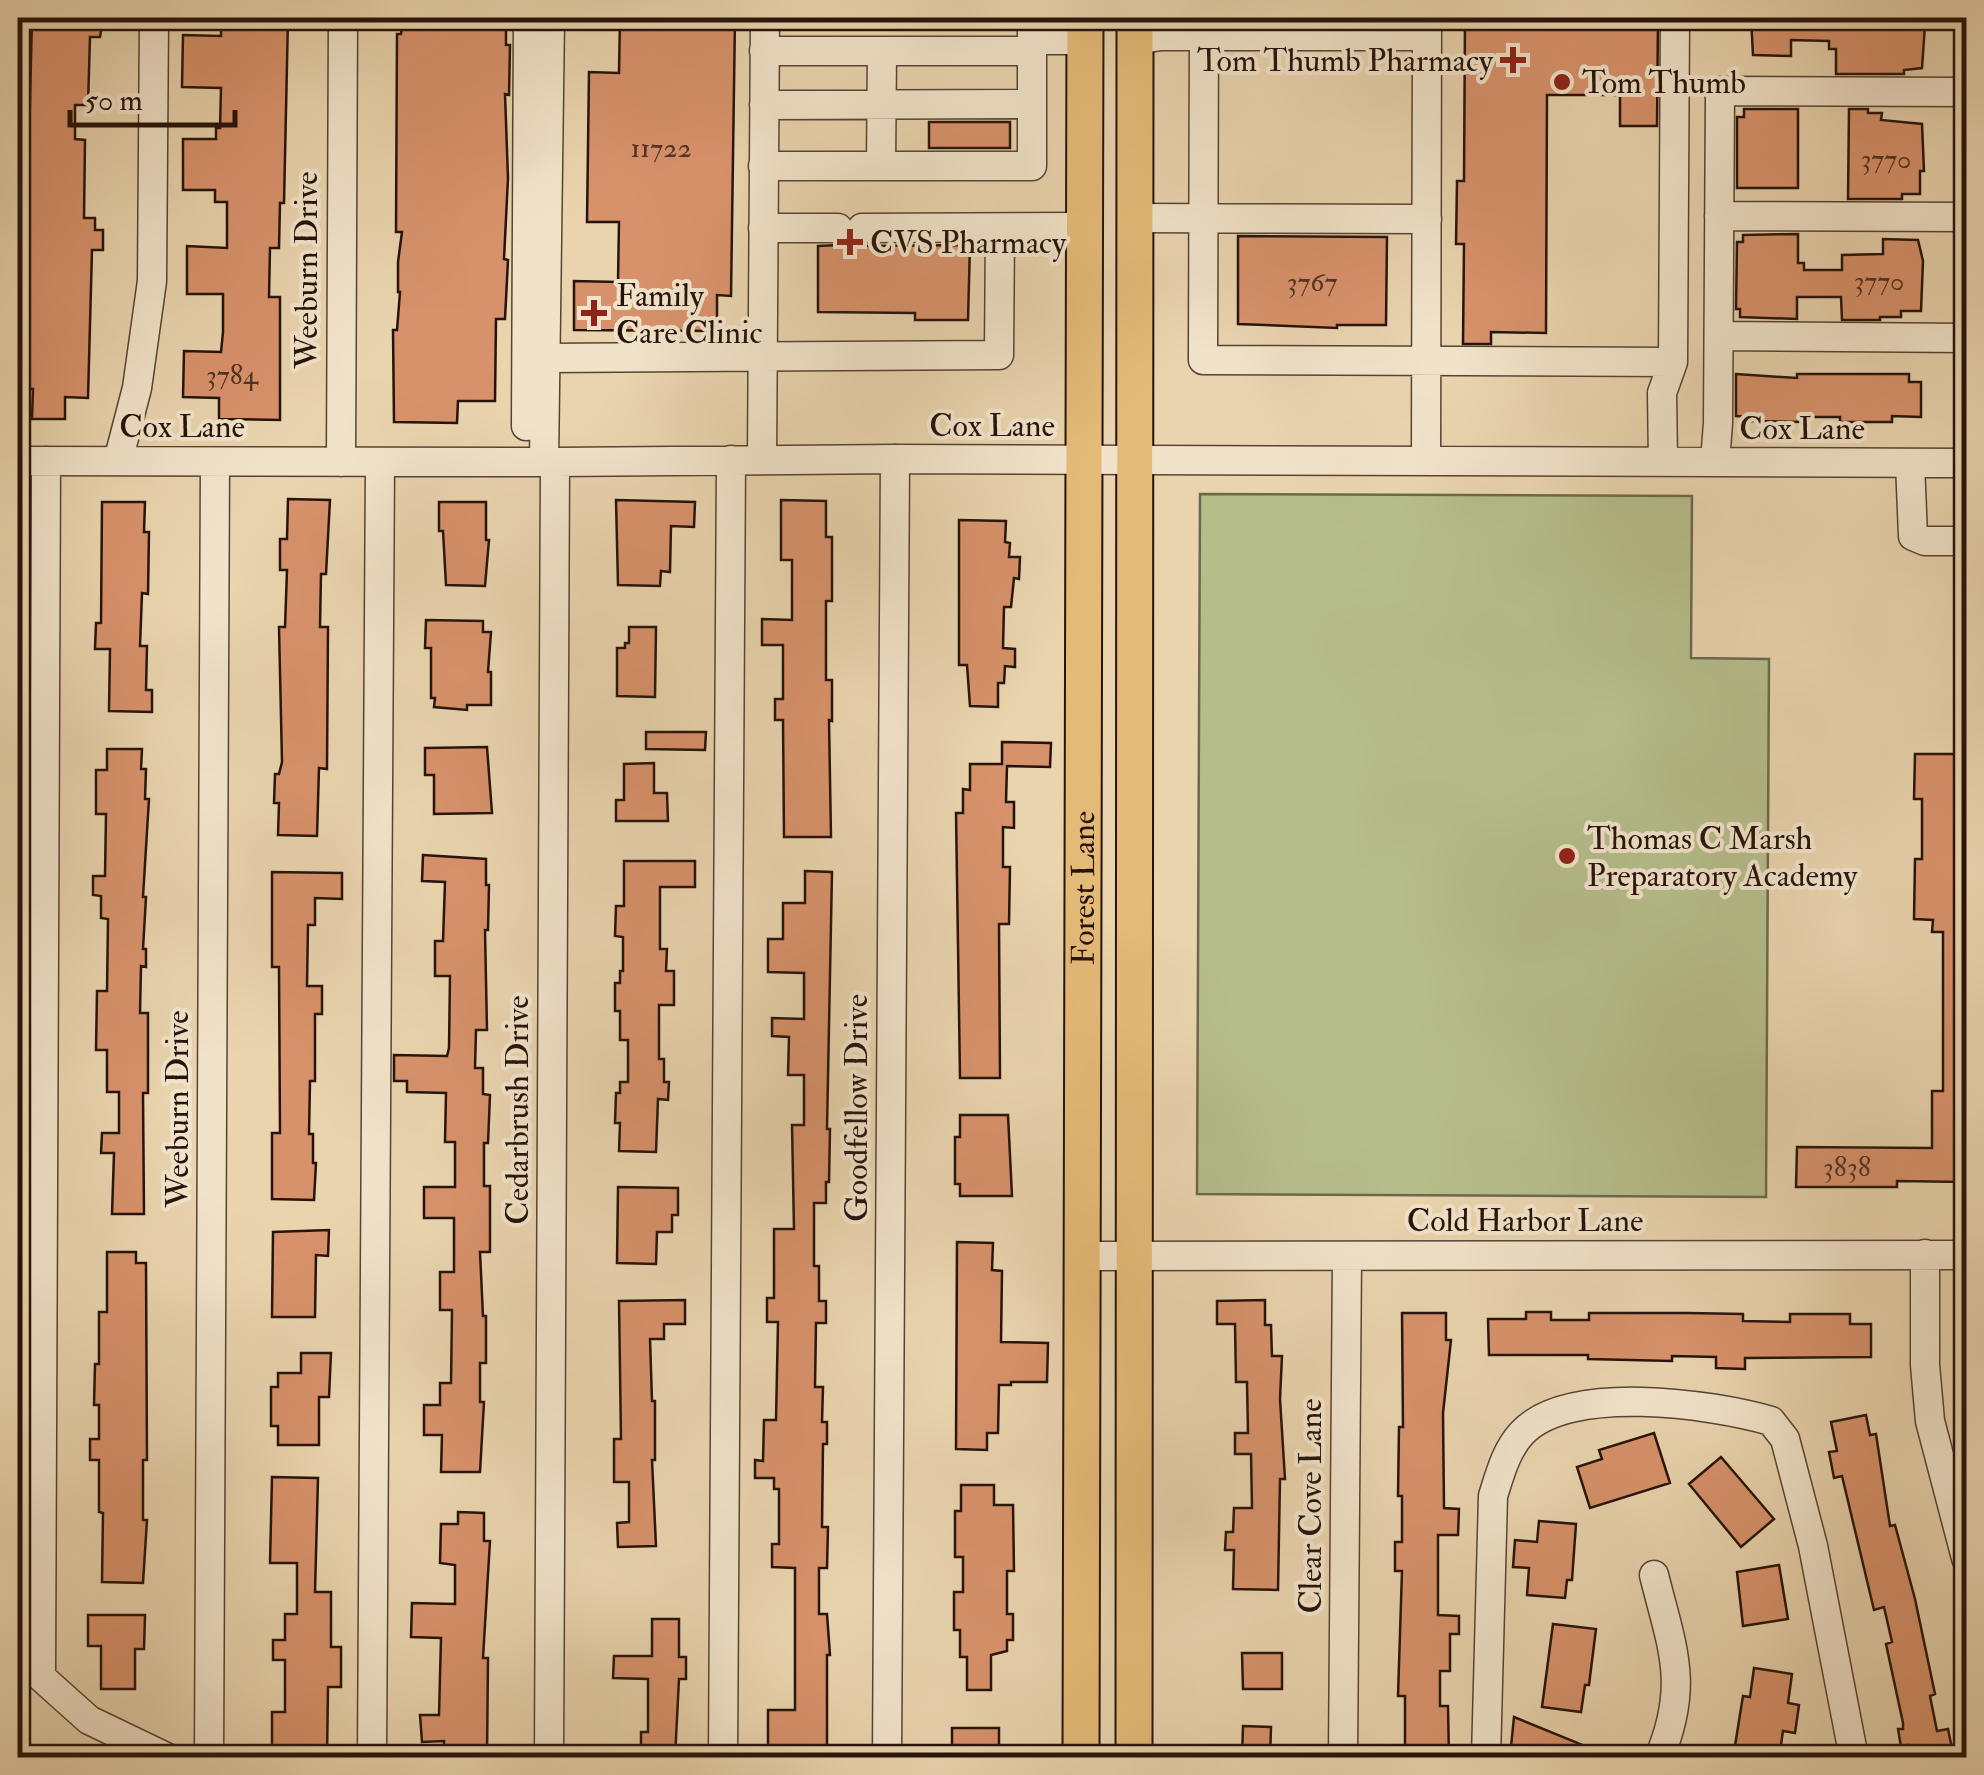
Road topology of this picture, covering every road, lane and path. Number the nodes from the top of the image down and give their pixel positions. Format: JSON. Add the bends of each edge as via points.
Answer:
{"nodes":[{"id":1,"x":154,"y":18,"type":"edge"},
{"id":2,"x":343,"y":18,"type":"edge"},
{"id":3,"x":528,"y":18,"type":"edge"},
{"id":4,"x":550,"y":18,"type":"edge"},
{"id":5,"x":765,"y":18,"type":"edge"},
{"id":6,"x":1675,"y":18,"type":"edge"},
{"id":7,"x":1204,"y":27,"type":"edge"},
{"id":8,"x":1427,"y":27,"type":"edge"},
{"id":9,"x":1085,"y":29,"type":"edge"},
{"id":10,"x":1136,"y":29,"type":"edge"},
{"id":11,"x":1032,"y":36,"type":"edge"},
{"id":12,"x":764,"y":50,"type":"junction"},
{"id":13,"x":882,"y":51,"type":"junction"},
{"id":14,"x":1966,"y":92,"type":"edge"},
{"id":15,"x":764,"y":104,"type":"junction"},
{"id":16,"x":1032,"y":104,"type":"junction"},
{"id":17,"x":882,"y":105,"type":"junction"},
{"id":18,"x":763,"y":166,"type":"junction"},
{"id":19,"x":881,"y":166,"type":"junction"},
{"id":20,"x":1719,"y":216,"type":"junction"},
{"id":21,"x":1135,"y":218,"type":"junction"},
{"id":22,"x":1966,"y":218,"type":"edge"},
{"id":23,"x":1204,"y":219,"type":"junction"},
{"id":24,"x":1427,"y":219,"type":"junction"},
{"id":25,"x":1083,"y":227,"type":"junction"},
{"id":26,"x":763,"y":228,"type":"junction"},
{"id":27,"x":1000,"y":230,"type":"junction"},
{"id":28,"x":1719,"y":336,"type":"junction"},
{"id":29,"x":1966,"y":338,"type":"edge"},
{"id":30,"x":546,"y":358,"type":"junction"},
{"id":31,"x":762,"y":358,"type":"junction"},
{"id":32,"x":1426,"y":361,"type":"junction"},
{"id":33,"x":1673,"y":362,"type":"junction"},
{"id":34,"x":895,"y":459,"type":"junction"},
{"id":35,"x":731,"y":460,"type":"junction"},
{"id":36,"x":762,"y":460,"type":"junction"},
{"id":37,"x":1086,"y":460,"type":"junction"},
{"id":38,"x":1135,"y":460,"type":"junction"},
{"id":39,"x":32,"y":461,"type":"edge"},
{"id":40,"x":118,"y":461,"type":"junction"},
{"id":41,"x":1426,"y":461,"type":"junction"},
{"id":42,"x":214,"y":462,"type":"junction"},
{"id":43,"x":341,"y":462,"type":"junction"},
{"id":44,"x":380,"y":462,"type":"junction"},
{"id":45,"x":542,"y":462,"type":"junction"},
{"id":46,"x":1663,"y":462,"type":"junction"},
{"id":47,"x":1715,"y":462,"type":"junction"},
{"id":48,"x":1910,"y":463,"type":"junction"},
{"id":49,"x":1966,"y":464,"type":"edge"},
{"id":50,"x":1966,"y":541,"type":"edge"},
{"id":51,"x":1925,"y":1254,"type":"junction"},
{"id":52,"x":1966,"y":1255,"type":"edge"},
{"id":53,"x":1083,"y":1256,"type":"junction"},
{"id":54,"x":1134,"y":1256,"type":"junction"},
{"id":55,"x":1347,"y":1256,"type":"junction"},
{"id":56,"x":1966,"y":1558,"type":"edge"},
{"id":57,"x":1654,"y":1574,"type":"dead end"},
{"id":58,"x":168,"y":1758,"type":"edge"},
{"id":59,"x":209,"y":1758,"type":"edge"},
{"id":60,"x":372,"y":1758,"type":"edge"},
{"id":61,"x":549,"y":1758,"type":"edge"},
{"id":62,"x":722,"y":1758,"type":"edge"},
{"id":63,"x":887,"y":1758,"type":"edge"},
{"id":64,"x":1082,"y":1758,"type":"edge"},
{"id":65,"x":1134,"y":1758,"type":"edge"},
{"id":66,"x":1343,"y":1758,"type":"edge"},
{"id":67,"x":1486,"y":1758,"type":"edge"},
{"id":68,"x":1659,"y":1758,"type":"edge"},
{"id":69,"x":1854,"y":1758,"type":"edge"}],
"edges":[{"from":1,"to":40,"type":"street","via":[[152,280],[137,388]]},
{"from":2,"to":43,"type":"street","name":"Weeburn Drive"},
{"from":3,"to":45,"type":"street"},
{"from":4,"to":30,"type":"street"},
{"from":5,"to":12,"type":"street"},
{"from":6,"to":33,"type":"street"},
{"from":7,"to":8,"type":"street"},
{"from":7,"to":10,"type":"street","via":[[1161,36]]},
{"from":7,"to":23,"type":"street"},
{"from":8,"to":24,"type":"street"},
{"from":9,"to":10,"type":"main road"},
{"from":9,"to":11,"type":"street"},
{"from":9,"to":25,"type":"main road","name":"Forest Lane"},
{"from":10,"to":21,"type":"main road","name":"Forest Lane"},
{"from":11,"to":13,"type":"street"},
{"from":11,"to":16,"type":"street"},
{"from":12,"to":13,"type":"street"},
{"from":12,"to":15,"type":"street"},
{"from":13,"to":17,"type":"street"},
{"from":14,"to":20,"type":"street","via":[[1720,91]]},
{"from":15,"to":17,"type":"street"},
{"from":15,"to":18,"type":"street"},
{"from":16,"to":17,"type":"street"},
{"from":16,"to":19,"type":"street","via":[[1032,166]]},
{"from":17,"to":19,"type":"street"},
{"from":18,"to":19,"type":"street"},
{"from":18,"to":26,"type":"street"},
{"from":20,"to":22,"type":"street"},
{"from":20,"to":28,"type":"street"},
{"from":21,"to":23,"type":"street"},
{"from":21,"to":38,"type":"main road","name":"Forest Lane"},
{"from":23,"to":24,"type":"street"},
{"from":23,"to":32,"type":"street","via":[[1204,360]]},
{"from":24,"to":32,"type":"street"},
{"from":25,"to":27,"type":"street"},
{"from":25,"to":37,"type":"main road","name":"Forest Lane"},
{"from":26,"to":27,"type":"street"},
{"from":26,"to":31,"type":"street"},
{"from":27,"to":31,"type":"street","via":[[999,355]]},
{"from":28,"to":29,"type":"street"},
{"from":28,"to":47,"type":"street"},
{"from":30,"to":31,"type":"street"},
{"from":30,"to":45,"type":"street"},
{"from":31,"to":36,"type":"street"},
{"from":32,"to":33,"type":"street"},
{"from":32,"to":41,"type":"street"},
{"from":33,"to":46,"type":"street","via":[[1662,393]]},
{"from":34,"to":36,"type":"street","name":"Cox Lane"},
{"from":34,"to":37,"type":"street","name":"Cox Lane"},
{"from":34,"to":63,"type":"street","name":"Goodfellow Drive"},
{"from":35,"to":36,"type":"street","name":"Cox Lane"},
{"from":35,"to":45,"type":"street","name":"Cox Lane"},
{"from":35,"to":62,"type":"street"},
{"from":37,"to":38,"type":"street","name":"Cox Lane"},
{"from":37,"to":53,"type":"main road","name":"Forest Lane"},
{"from":38,"to":41,"type":"street","name":"Cox Lane"},
{"from":38,"to":54,"type":"main road","name":"Forest Lane"},
{"from":39,"to":40,"type":"street","name":"Cox Lane"},
{"from":39,"to":58,"type":"street","via":[[42,1677],[89,1720]]},
{"from":40,"to":42,"type":"street","name":"Cox Lane"},
{"from":41,"to":46,"type":"street","name":"Cox Lane"},
{"from":42,"to":43,"type":"street","name":"Cox Lane"},
{"from":42,"to":59,"type":"street","name":"Weeburn Drive"},
{"from":43,"to":44,"type":"street","name":"Cox Lane"},
{"from":44,"to":45,"type":"street","name":"Cox Lane"},
{"from":44,"to":60,"type":"street"},
{"from":45,"to":61,"type":"street","name":"Cedarbrush Drive"},
{"from":46,"to":47,"type":"street","name":"Cox Lane"},
{"from":47,"to":48,"type":"street","name":"Cox Lane"},
{"from":48,"to":49,"type":"street","name":"Cox Lane"},
{"from":48,"to":50,"type":"street","via":[[1912,536]]},
{"from":51,"to":52,"type":"street","name":"Cold Harbor Lane"},
{"from":51,"to":55,"type":"street","name":"Cold Harbor Lane"},
{"from":51,"to":56,"type":"street","via":[[1930,1420]]},
{"from":53,"to":54,"type":"street","name":"Cold Harbor Lane"},
{"from":53,"to":64,"type":"main road","name":"Forest Lane"},
{"from":54,"to":55,"type":"street","name":"Cold Harbor Lane"},
{"from":54,"to":65,"type":"main road","name":"Forest Lane"},
{"from":55,"to":66,"type":"street","name":"Clear Cove Lane"},
{"from":57,"to":68,"type":"street","via":[[1678,1694]]},
{"from":67,"to":69,"type":"street","via":[[1493,1496],[1504,1459],[1523,1431],[1556,1412],[1604,1402],[1661,1402],[1772,1420],[1784,1439],[1813,1546]]}]}
